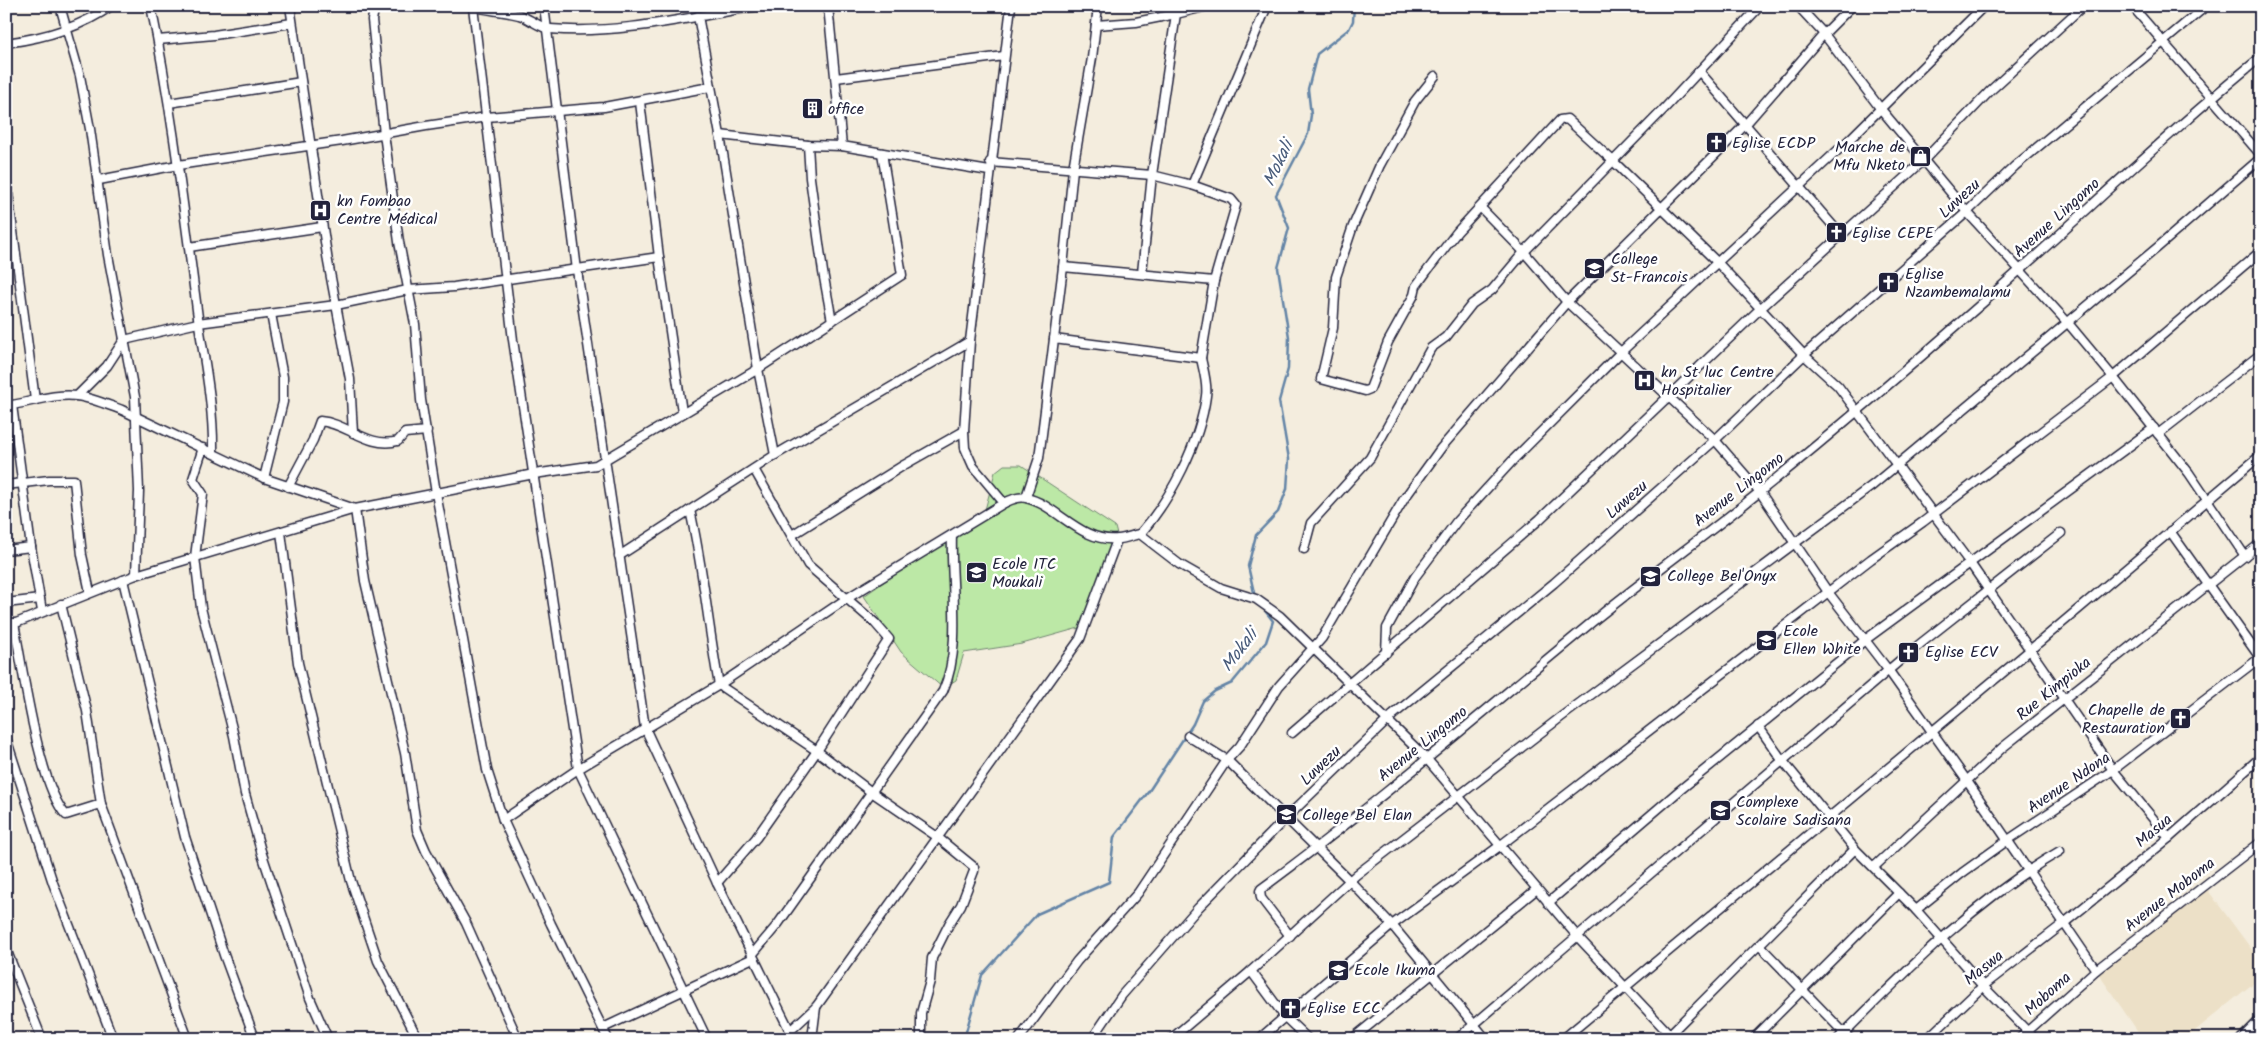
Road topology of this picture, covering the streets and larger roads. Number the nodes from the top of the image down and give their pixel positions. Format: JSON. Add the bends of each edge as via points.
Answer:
{"nodes":[{"id":1,"x":60,"y":6,"type":"edge"},
{"id":2,"x":111,"y":6,"type":"edge"},
{"id":3,"x":151,"y":6,"type":"edge"},
{"id":4,"x":290,"y":6,"type":"edge"},
{"id":5,"x":374,"y":6,"type":"edge"},
{"id":6,"x":544,"y":6,"type":"edge"},
{"id":7,"x":758,"y":6,"type":"edge"},
{"id":8,"x":828,"y":6,"type":"edge"},
{"id":9,"x":1010,"y":6,"type":"edge"},
{"id":10,"x":1098,"y":6,"type":"edge"},
{"id":11,"x":1208,"y":6,"type":"edge"},
{"id":12,"x":1267,"y":6,"type":"edge"},
{"id":13,"x":1760,"y":6,"type":"edge"},
{"id":14,"x":1798,"y":6,"type":"edge"},
{"id":15,"x":1852,"y":6,"type":"edge"},
{"id":16,"x":1984,"y":6,"type":"edge"},
{"id":17,"x":2083,"y":6,"type":"edge"},
{"id":18,"x":2132,"y":6,"type":"edge"},
{"id":19,"x":2206,"y":6,"type":"edge"},
{"id":20,"x":472,"y":7,"type":"edge"},
{"id":21,"x":1176,"y":14,"type":"junction"},
{"id":22,"x":698,"y":16,"type":"junction"},
{"id":23,"x":292,"y":23,"type":"junction"},
{"id":24,"x":1096,"y":26,"type":"junction"},
{"id":25,"x":547,"y":28,"type":"junction"},
{"id":26,"x":66,"y":29,"type":"junction"},
{"id":27,"x":1824,"y":34,"type":"junction"},
{"id":28,"x":158,"y":40,"type":"junction"},
{"id":29,"x":2164,"y":41,"type":"junction"},
{"id":30,"x":6,"y":42,"type":"edge"},
{"id":31,"x":1004,"y":56,"type":"junction"},
{"id":32,"x":2261,"y":57,"type":"edge"},
{"id":33,"x":1699,"y":71,"type":"junction"},
{"id":34,"x":1435,"y":76,"type":"dead end"},
{"id":35,"x":836,"y":78,"type":"junction"},
{"id":36,"x":301,"y":82,"type":"junction"},
{"id":37,"x":710,"y":87,"type":"junction"},
{"id":38,"x":2210,"y":98,"type":"junction"},
{"id":39,"x":640,"y":102,"type":"junction"},
{"id":40,"x":168,"y":103,"type":"junction"},
{"id":41,"x":1880,"y":108,"type":"junction"},
{"id":42,"x":558,"y":112,"type":"junction"},
{"id":43,"x":487,"y":117,"type":"junction"},
{"id":44,"x":1746,"y":124,"type":"junction"},
{"id":45,"x":384,"y":134,"type":"junction"},
{"id":46,"x":720,"y":134,"type":"junction"},
{"id":47,"x":808,"y":145,"type":"junction"},
{"id":48,"x":310,"y":146,"type":"junction"},
{"id":49,"x":842,"y":146,"type":"junction"},
{"id":50,"x":882,"y":153,"type":"junction"},
{"id":51,"x":2261,"y":156,"type":"edge"},
{"id":52,"x":1924,"y":160,"type":"junction"},
{"id":53,"x":1613,"y":161,"type":"junction"},
{"id":54,"x":178,"y":166,"type":"junction"},
{"id":55,"x":990,"y":167,"type":"junction"},
{"id":56,"x":1073,"y":169,"type":"junction"},
{"id":57,"x":1152,"y":174,"type":"junction"},
{"id":58,"x":6,"y":177,"type":"edge"},
{"id":59,"x":99,"y":180,"type":"junction"},
{"id":60,"x":1192,"y":185,"type":"junction"},
{"id":61,"x":1800,"y":186,"type":"junction"},
{"id":62,"x":1481,"y":208,"type":"junction"},
{"id":63,"x":1662,"y":209,"type":"junction"},
{"id":64,"x":1968,"y":212,"type":"junction"},
{"id":65,"x":322,"y":227,"type":"junction"},
{"id":66,"x":1841,"y":235,"type":"junction"},
{"id":67,"x":189,"y":247,"type":"junction"},
{"id":68,"x":2261,"y":251,"type":"edge"},
{"id":69,"x":1524,"y":252,"type":"junction"},
{"id":70,"x":659,"y":257,"type":"junction"},
{"id":71,"x":1717,"y":262,"type":"junction"},
{"id":72,"x":1063,"y":267,"type":"junction"},
{"id":73,"x":2020,"y":269,"type":"junction"},
{"id":74,"x":577,"y":270,"type":"junction"},
{"id":75,"x":1142,"y":273,"type":"junction"},
{"id":76,"x":506,"y":279,"type":"junction"},
{"id":77,"x":1214,"y":280,"type":"junction"},
{"id":78,"x":408,"y":290,"type":"junction"},
{"id":79,"x":1567,"y":302,"type":"junction"},
{"id":80,"x":336,"y":305,"type":"junction"},
{"id":81,"x":1761,"y":308,"type":"junction"},
{"id":82,"x":271,"y":314,"type":"junction"},
{"id":83,"x":832,"y":321,"type":"junction"},
{"id":84,"x":198,"y":323,"type":"junction"},
{"id":85,"x":2068,"y":323,"type":"junction"},
{"id":86,"x":1054,"y":339,"type":"junction"},
{"id":87,"x":124,"y":340,"type":"junction"},
{"id":88,"x":970,"y":340,"type":"junction"},
{"id":89,"x":1621,"y":352,"type":"junction"},
{"id":90,"x":2261,"y":354,"type":"edge"},
{"id":91,"x":1804,"y":355,"type":"junction"},
{"id":92,"x":1201,"y":358,"type":"junction"},
{"id":93,"x":758,"y":370,"type":"junction"},
{"id":94,"x":2113,"y":377,"type":"junction"},
{"id":95,"x":77,"y":396,"type":"junction"},
{"id":96,"x":1668,"y":396,"type":"junction"},
{"id":97,"x":35,"y":400,"type":"junction"},
{"id":98,"x":9,"y":405,"type":"edge"},
{"id":99,"x":1856,"y":411,"type":"junction"},
{"id":100,"x":682,"y":412,"type":"junction"},
{"id":101,"x":137,"y":418,"type":"junction"},
{"id":102,"x":427,"y":431,"type":"junction"},
{"id":103,"x":964,"y":431,"type":"junction"},
{"id":104,"x":2156,"y":431,"type":"junction"},
{"id":105,"x":353,"y":433,"type":"junction"},
{"id":106,"x":1715,"y":440,"type":"junction"},
{"id":107,"x":203,"y":448,"type":"junction"},
{"id":108,"x":213,"y":452,"type":"junction"},
{"id":109,"x":775,"y":454,"type":"junction"},
{"id":110,"x":2261,"y":454,"type":"edge"},
{"id":111,"x":605,"y":461,"type":"junction"},
{"id":112,"x":1898,"y":464,"type":"junction"},
{"id":113,"x":754,"y":469,"type":"junction"},
{"id":114,"x":534,"y":474,"type":"junction"},
{"id":115,"x":264,"y":478,"type":"junction"},
{"id":116,"x":23,"y":482,"type":"junction"},
{"id":117,"x":6,"y":485,"type":"edge"},
{"id":118,"x":288,"y":487,"type":"junction"},
{"id":119,"x":1760,"y":492,"type":"junction"},
{"id":120,"x":436,"y":493,"type":"junction"},
{"id":121,"x":1026,"y":498,"type":"junction"},
{"id":122,"x":2208,"y":499,"type":"junction"},
{"id":123,"x":1004,"y":503,"type":"junction"},
{"id":124,"x":355,"y":509,"type":"junction"},
{"id":125,"x":690,"y":510,"type":"junction"},
{"id":126,"x":1934,"y":514,"type":"junction"},
{"id":127,"x":2170,"y":531,"type":"junction"},
{"id":128,"x":281,"y":532,"type":"junction"},
{"id":129,"x":2061,"y":533,"type":"dead end"},
{"id":130,"x":1140,"y":534,"type":"junction"},
{"id":131,"x":792,"y":535,"type":"junction"},
{"id":132,"x":952,"y":535,"type":"junction"},
{"id":133,"x":1117,"y":540,"type":"junction"},
{"id":134,"x":1796,"y":543,"type":"junction"},
{"id":135,"x":2261,"y":543,"type":"edge"},
{"id":136,"x":31,"y":547,"type":"junction"},
{"id":137,"x":1304,"y":549,"type":"dead end"},
{"id":138,"x":6,"y":550,"type":"edge"},
{"id":139,"x":619,"y":556,"type":"junction"},
{"id":140,"x":2245,"y":556,"type":"junction"},
{"id":141,"x":195,"y":557,"type":"junction"},
{"id":142,"x":1970,"y":563,"type":"junction"},
{"id":143,"x":136,"y":575,"type":"junction"},
{"id":144,"x":123,"y":580,"type":"junction"},
{"id":145,"x":2207,"y":584,"type":"junction"},
{"id":146,"x":1989,"y":590,"type":"junction"},
{"id":147,"x":90,"y":592,"type":"junction"},
{"id":148,"x":1828,"y":592,"type":"junction"},
{"id":149,"x":40,"y":599,"type":"junction"},
{"id":150,"x":846,"y":599,"type":"junction"},
{"id":151,"x":6,"y":602,"type":"edge"},
{"id":152,"x":61,"y":604,"type":"junction"},
{"id":153,"x":42,"y":611,"type":"junction"},
{"id":154,"x":14,"y":623,"type":"junction"},
{"id":155,"x":6,"y":627,"type":"edge"},
{"id":156,"x":1865,"y":640,"type":"junction"},
{"id":157,"x":1313,"y":648,"type":"junction"},
{"id":158,"x":2030,"y":650,"type":"junction"},
{"id":159,"x":1386,"y":653,"type":"junction"},
{"id":160,"x":2260,"y":658,"type":"edge"},
{"id":161,"x":1889,"y":671,"type":"junction"},
{"id":162,"x":719,"y":684,"type":"junction"},
{"id":163,"x":1350,"y":684,"type":"junction"},
{"id":164,"x":2064,"y":701,"type":"junction"},
{"id":165,"x":1388,"y":721,"type":"junction"},
{"id":166,"x":1758,"y":726,"type":"junction"},
{"id":167,"x":645,"y":728,"type":"junction"},
{"id":168,"x":1931,"y":731,"type":"junction"},
{"id":169,"x":1292,"y":733,"type":"dead end"},
{"id":170,"x":1188,"y":736,"type":"dead end"},
{"id":171,"x":6,"y":738,"type":"edge"},
{"id":172,"x":817,"y":751,"type":"junction"},
{"id":173,"x":2261,"y":757,"type":"edge"},
{"id":174,"x":1426,"y":758,"type":"junction"},
{"id":175,"x":1227,"y":760,"type":"junction"},
{"id":176,"x":1782,"y":760,"type":"junction"},
{"id":177,"x":578,"y":769,"type":"junction"},
{"id":178,"x":2113,"y":770,"type":"junction"},
{"id":179,"x":1967,"y":781,"type":"junction"},
{"id":180,"x":870,"y":792,"type":"junction"},
{"id":181,"x":1460,"y":796,"type":"junction"},
{"id":182,"x":101,"y":804,"type":"junction"},
{"id":183,"x":1828,"y":817,"type":"junction"},
{"id":184,"x":1286,"y":818,"type":"junction"},
{"id":185,"x":503,"y":820,"type":"junction"},
{"id":186,"x":936,"y":836,"type":"junction"},
{"id":187,"x":2168,"y":838,"type":"junction"},
{"id":188,"x":2008,"y":840,"type":"junction"},
{"id":189,"x":2261,"y":842,"type":"edge"},
{"id":190,"x":1501,"y":845,"type":"junction"},
{"id":191,"x":1315,"y":849,"type":"junction"},
{"id":192,"x":1855,"y":849,"type":"junction"},
{"id":193,"x":2060,"y":851,"type":"dead end"},
{"id":194,"x":1874,"y":867,"type":"junction"},
{"id":195,"x":2028,"y":870,"type":"junction"},
{"id":196,"x":1350,"y":881,"type":"junction"},
{"id":197,"x":717,"y":883,"type":"junction"},
{"id":198,"x":1537,"y":890,"type":"junction"},
{"id":199,"x":1899,"y":894,"type":"junction"},
{"id":200,"x":1548,"y":903,"type":"junction"},
{"id":201,"x":1916,"y":910,"type":"junction"},
{"id":202,"x":2063,"y":924,"type":"junction"},
{"id":203,"x":1392,"y":925,"type":"junction"},
{"id":204,"x":1290,"y":936,"type":"junction"},
{"id":205,"x":1577,"y":936,"type":"junction"},
{"id":206,"x":1940,"y":939,"type":"junction"},
{"id":207,"x":1760,"y":946,"type":"junction"},
{"id":208,"x":6,"y":949,"type":"edge"},
{"id":209,"x":752,"y":956,"type":"junction"},
{"id":210,"x":2096,"y":970,"type":"junction"},
{"id":211,"x":1251,"y":971,"type":"junction"},
{"id":212,"x":1432,"y":974,"type":"junction"},
{"id":213,"x":1983,"y":986,"type":"junction"},
{"id":214,"x":1624,"y":987,"type":"junction"},
{"id":215,"x":1801,"y":989,"type":"junction"},
{"id":216,"x":685,"y":990,"type":"junction"},
{"id":217,"x":816,"y":1007,"type":"junction"},
{"id":218,"x":1285,"y":1017,"type":"junction"},
{"id":219,"x":2261,"y":1019,"type":"edge"},
{"id":220,"x":1473,"y":1024,"type":"junction"},
{"id":221,"x":603,"y":1028,"type":"junction"},
{"id":222,"x":2028,"y":1030,"type":"junction"},
{"id":223,"x":790,"y":1031,"type":"junction"},
{"id":224,"x":1670,"y":1037,"type":"edge"},
{"id":225,"x":1844,"y":1037,"type":"edge"},
{"id":226,"x":42,"y":1039,"type":"edge"},
{"id":227,"x":114,"y":1039,"type":"edge"},
{"id":228,"x":188,"y":1039,"type":"edge"},
{"id":229,"x":255,"y":1039,"type":"edge"},
{"id":230,"x":328,"y":1039,"type":"edge"},
{"id":231,"x":418,"y":1039,"type":"edge"},
{"id":232,"x":518,"y":1039,"type":"edge"},
{"id":233,"x":608,"y":1039,"type":"edge"},
{"id":234,"x":707,"y":1039,"type":"edge"},
{"id":235,"x":786,"y":1039,"type":"edge"},
{"id":236,"x":812,"y":1039,"type":"edge"},
{"id":237,"x":922,"y":1039,"type":"edge"},
{"id":238,"x":1019,"y":1039,"type":"edge"},
{"id":239,"x":1092,"y":1039,"type":"edge"},
{"id":240,"x":1171,"y":1039,"type":"edge"},
{"id":241,"x":1260,"y":1039,"type":"edge"},
{"id":242,"x":1308,"y":1039,"type":"edge"},
{"id":243,"x":1352,"y":1039,"type":"edge"},
{"id":244,"x":1456,"y":1039,"type":"edge"},
{"id":245,"x":1486,"y":1039,"type":"edge"},
{"id":246,"x":1563,"y":1039,"type":"edge"},
{"id":247,"x":1753,"y":1039,"type":"edge"},
{"id":248,"x":1927,"y":1039,"type":"edge"},
{"id":249,"x":2019,"y":1039,"type":"edge"},
{"id":250,"x":2035,"y":1039,"type":"edge"},
{"id":251,"x":2241,"y":1039,"type":"edge"}],
"edges":[{"from":1,"to":26,"type":"street"},
{"from":2,"to":26,"type":"street"},
{"from":3,"to":28,"type":"street"},
{"from":4,"to":23,"type":"street"},
{"from":5,"to":45,"type":"street","via":[[372,20]]},
{"from":6,"to":25,"type":"street"},
{"from":7,"to":22,"type":"street"},
{"from":8,"to":35,"type":"street"},
{"from":9,"to":31,"type":"street"},
{"from":10,"to":24,"type":"street"},
{"from":11,"to":21,"type":"street"},
{"from":12,"to":60,"type":"street"},
{"from":13,"to":33,"type":"street"},
{"from":14,"to":27,"type":"street"},
{"from":15,"to":27,"type":"street"},
{"from":16,"to":41,"type":"street"},
{"from":17,"to":52,"type":"street","via":[[1990,91]]},
{"from":18,"to":29,"type":"street"},
{"from":19,"to":29,"type":"street","name":"Luwezu"},
{"from":20,"to":25,"type":"street","via":[[517,15]]},
{"from":20,"to":43,"type":"street"},
{"from":21,"to":24,"type":"street"},
{"from":21,"to":57,"type":"street"},
{"from":22,"to":25,"type":"street","via":[[623,27]]},
{"from":22,"to":37,"type":"street"},
{"from":23,"to":28,"type":"street"},
{"from":23,"to":36,"type":"street"},
{"from":24,"to":56,"type":"street"},
{"from":25,"to":42,"type":"street"},
{"from":26,"to":30,"type":"street"},
{"from":26,"to":59,"type":"street","via":[[80,76]]},
{"from":27,"to":41,"type":"street"},
{"from":27,"to":44,"type":"street"},
{"from":28,"to":40,"type":"street"},
{"from":29,"to":38,"type":"street"},
{"from":29,"to":64,"type":"street","name":"Luwezu","via":[[2015,166]]},
{"from":31,"to":35,"type":"street"},
{"from":31,"to":55,"type":"street"},
{"from":32,"to":38,"type":"street","name":"Avenue Lingomo"},
{"from":33,"to":44,"type":"street"},
{"from":33,"to":53,"type":"street"},
{"from":34,"to":62,"type":"street","via":[[1415,101],[1380,165],[1353,226],[1336,277],[1333,328],[1321,379],[1365,392],[1370,389],[1388,342],[1416,286]]},
{"from":35,"to":49,"type":"street"},
{"from":36,"to":40,"type":"street"},
{"from":36,"to":48,"type":"street"},
{"from":37,"to":39,"type":"street"},
{"from":37,"to":46,"type":"street"},
{"from":38,"to":51,"type":"street"},
{"from":38,"to":73,"type":"street","name":"Avenue Lingomo"},
{"from":39,"to":42,"type":"street"},
{"from":39,"to":70,"type":"street"},
{"from":40,"to":54,"type":"street"},
{"from":41,"to":52,"type":"street"},
{"from":41,"to":61,"type":"street"},
{"from":42,"to":43,"type":"street"},
{"from":42,"to":74,"type":"street"},
{"from":43,"to":45,"type":"street"},
{"from":43,"to":76,"type":"street"},
{"from":44,"to":61,"type":"street"},
{"from":44,"to":63,"type":"street"},
{"from":45,"to":48,"type":"street"},
{"from":45,"to":78,"type":"street"},
{"from":46,"to":47,"type":"street"},
{"from":46,"to":93,"type":"street"},
{"from":47,"to":49,"type":"street"},
{"from":47,"to":83,"type":"street"},
{"from":48,"to":54,"type":"street"},
{"from":48,"to":65,"type":"street"},
{"from":49,"to":50,"type":"street"},
{"from":50,"to":55,"type":"street"},
{"from":50,"to":83,"type":"street","via":[[902,275]]},
{"from":51,"to":85,"type":"street"},
{"from":52,"to":64,"type":"street"},
{"from":52,"to":66,"type":"street"},
{"from":53,"to":62,"type":"street","via":[[1563,118]]},
{"from":53,"to":63,"type":"street"},
{"from":53,"to":69,"type":"street"},
{"from":54,"to":59,"type":"street"},
{"from":54,"to":67,"type":"street"},
{"from":55,"to":56,"type":"street"},
{"from":55,"to":88,"type":"street"},
{"from":56,"to":57,"type":"street"},
{"from":56,"to":72,"type":"street"},
{"from":57,"to":60,"type":"street"},
{"from":57,"to":75,"type":"street"},
{"from":58,"to":97,"type":"street"},
{"from":59,"to":87,"type":"street","via":[[108,255]]},
{"from":60,"to":77,"type":"street","via":[[1231,199],[1236,205]]},
{"from":61,"to":66,"type":"street"},
{"from":61,"to":71,"type":"street"},
{"from":62,"to":69,"type":"street"},
{"from":63,"to":71,"type":"street"},
{"from":63,"to":79,"type":"street"},
{"from":64,"to":73,"type":"street"},
{"from":64,"to":91,"type":"street","name":"Luwezu"},
{"from":65,"to":67,"type":"street"},
{"from":65,"to":80,"type":"street"},
{"from":66,"to":81,"type":"street"},
{"from":67,"to":84,"type":"street"},
{"from":68,"to":94,"type":"street"},
{"from":69,"to":79,"type":"street"},
{"from":69,"to":137,"type":"street","via":[[1491,291],[1471,306],[1446,337],[1431,348],[1370,458],[1311,523]]},
{"from":70,"to":74,"type":"street"},
{"from":70,"to":100,"type":"street"},
{"from":71,"to":81,"type":"street"},
{"from":71,"to":89,"type":"street"},
{"from":72,"to":75,"type":"street"},
{"from":72,"to":86,"type":"street"},
{"from":73,"to":85,"type":"street"},
{"from":73,"to":99,"type":"street","name":"Avenue Lingomo"},
{"from":74,"to":76,"type":"street"},
{"from":74,"to":111,"type":"street"},
{"from":75,"to":77,"type":"street"},
{"from":76,"to":78,"type":"street"},
{"from":76,"to":114,"type":"street"},
{"from":77,"to":92,"type":"street"},
{"from":78,"to":80,"type":"street"},
{"from":78,"to":102,"type":"street"},
{"from":79,"to":89,"type":"street"},
{"from":79,"to":157,"type":"street","via":[[1441,448],[1404,499]]},
{"from":80,"to":82,"type":"street"},
{"from":80,"to":105,"type":"street","via":[[350,379]]},
{"from":81,"to":91,"type":"street"},
{"from":81,"to":96,"type":"street"},
{"from":82,"to":84,"type":"street"},
{"from":82,"to":115,"type":"street","via":[[283,377],[283,402]]},
{"from":83,"to":93,"type":"street"},
{"from":84,"to":87,"type":"street"},
{"from":84,"to":108,"type":"street","via":[[211,395]]},
{"from":85,"to":94,"type":"street"},
{"from":85,"to":112,"type":"street"},
{"from":86,"to":92,"type":"street"},
{"from":86,"to":121,"type":"street","via":[[1039,458]]},
{"from":87,"to":95,"type":"street","via":[[107,366]]},
{"from":87,"to":101,"type":"street"},
{"from":88,"to":103,"type":"street"},
{"from":88,"to":109,"type":"street"},
{"from":89,"to":96,"type":"street"},
{"from":89,"to":159,"type":"street","via":[[1456,521],[1415,577],[1387,628]]},
{"from":90,"to":104,"type":"street"},
{"from":91,"to":99,"type":"street","via":[[1834,380]]},
{"from":91,"to":106,"type":"street","name":"Luwezu"},
{"from":92,"to":130,"type":"street","via":[[1206,396],[1195,439],[1165,502]]},
{"from":93,"to":100,"type":"street"},
{"from":93,"to":109,"type":"street"},
{"from":94,"to":104,"type":"street"},
{"from":94,"to":126,"type":"street"},
{"from":95,"to":97,"type":"street"},
{"from":95,"to":101,"type":"street"},
{"from":96,"to":106,"type":"street"},
{"from":96,"to":159,"type":"street","via":[[1540,519]]},
{"from":97,"to":98,"type":"street"},
{"from":98,"to":116,"type":"street"},
{"from":99,"to":112,"type":"street"},
{"from":99,"to":119,"type":"street","name":"Avenue Lingomo"},
{"from":100,"to":111,"type":"street"},
{"from":101,"to":107,"type":"street"},
{"from":101,"to":143,"type":"street"},
{"from":102,"to":105,"type":"street","via":[[405,433],[392,442],[373,441]]},
{"from":102,"to":120,"type":"street"},
{"from":103,"to":123,"type":"street","via":[[965,448],[973,466]]},
{"from":103,"to":131,"type":"street"},
{"from":104,"to":122,"type":"street"},
{"from":104,"to":142,"type":"street"},
{"from":105,"to":118,"type":"street","via":[[320,421]]},
{"from":106,"to":119,"type":"street"},
{"from":106,"to":165,"type":"street","name":"Luwezu","via":[[1554,583]]},
{"from":107,"to":108,"type":"street"},
{"from":107,"to":141,"type":"street","via":[[193,479],[203,498]]},
{"from":108,"to":115,"type":"street"},
{"from":109,"to":113,"type":"street"},
{"from":110,"to":122,"type":"street"},
{"from":111,"to":114,"type":"street","via":[[583,468]]},
{"from":111,"to":139,"type":"street"},
{"from":112,"to":126,"type":"street"},
{"from":112,"to":134,"type":"street"},
{"from":113,"to":125,"type":"street"},
{"from":113,"to":131,"type":"street"},
{"from":114,"to":120,"type":"street"},
{"from":114,"to":177,"type":"street"},
{"from":115,"to":118,"type":"street"},
{"from":116,"to":117,"type":"street"},
{"from":116,"to":136,"type":"street"},
{"from":116,"to":147,"type":"street","via":[[74,480],[82,555]]},
{"from":118,"to":124,"type":"street"},
{"from":119,"to":134,"type":"street"},
{"from":119,"to":174,"type":"street","name":"Avenue Lingomo","via":[[1597,618]]},
{"from":120,"to":124,"type":"street"},
{"from":120,"to":185,"type":"street","via":[[487,770]]},
{"from":121,"to":123,"type":"street"},
{"from":121,"to":133,"type":"street","via":[[1074,527]]},
{"from":122,"to":127,"type":"street"},
{"from":122,"to":140,"type":"street"},
{"from":123,"to":132,"type":"street"},
{"from":124,"to":128,"type":"street"},
{"from":124,"to":232,"type":"street","via":[[365,581],[405,753],[420,839],[466,923]]},
{"from":125,"to":139,"type":"street"},
{"from":125,"to":162,"type":"street"},
{"from":126,"to":142,"type":"street"},
{"from":126,"to":148,"type":"street"},
{"from":127,"to":145,"type":"street"},
{"from":127,"to":158,"type":"street"},
{"from":128,"to":141,"type":"street"},
{"from":128,"to":231,"type":"street","via":[[298,662],[351,881],[378,961]]},
{"from":129,"to":146,"type":"street"},
{"from":130,"to":133,"type":"street"},
{"from":130,"to":157,"type":"street","via":[[1215,586],[1256,599],[1280,616]]},
{"from":131,"to":150,"type":"street","via":[[808,565]]},
{"from":132,"to":150,"type":"street"},
{"from":132,"to":180,"type":"street","via":[[954,634],[946,683]]},
{"from":133,"to":186,"type":"street","via":[[1080,639]]},
{"from":134,"to":148,"type":"street"},
{"from":134,"to":181,"type":"street"},
{"from":135,"to":140,"type":"street","name":"Rue Kimpioka"},
{"from":136,"to":138,"type":"street"},
{"from":136,"to":149,"type":"street"},
{"from":139,"to":167,"type":"street"},
{"from":140,"to":145,"type":"street","name":"Rue Kimpioka"},
{"from":141,"to":143,"type":"street"},
{"from":141,"to":230,"type":"street","via":[[201,608],[234,736],[245,794],[285,926]]},
{"from":142,"to":146,"type":"street"},
{"from":142,"to":156,"type":"street"},
{"from":143,"to":144,"type":"street"},
{"from":144,"to":147,"type":"street"},
{"from":144,"to":229,"type":"street","via":[[185,837]]},
{"from":145,"to":160,"type":"street"},
{"from":145,"to":164,"type":"street","name":"Rue Kimpioka"},
{"from":146,"to":158,"type":"street"},
{"from":146,"to":161,"type":"street"},
{"from":147,"to":152,"type":"street"},
{"from":148,"to":156,"type":"street"},
{"from":148,"to":190,"type":"street"},
{"from":149,"to":151,"type":"street"},
{"from":149,"to":153,"type":"street"},
{"from":150,"to":162,"type":"street"},
{"from":150,"to":172,"type":"street","via":[[889,639]]},
{"from":152,"to":153,"type":"street"},
{"from":152,"to":182,"type":"street","via":[[87,711]]},
{"from":153,"to":154,"type":"street"},
{"from":154,"to":155,"type":"street"},
{"from":154,"to":182,"type":"street","via":[[36,736],[54,795],[66,815]]},
{"from":156,"to":161,"type":"street"},
{"from":156,"to":166,"type":"street"},
{"from":157,"to":163,"type":"street"},
{"from":157,"to":175,"type":"street","via":[[1279,686],[1240,746]]},
{"from":158,"to":164,"type":"street"},
{"from":158,"to":168,"type":"street"},
{"from":159,"to":163,"type":"street"},
{"from":160,"to":178,"type":"street","name":"Avenue Ndona"},
{"from":161,"to":168,"type":"street"},
{"from":161,"to":176,"type":"street"},
{"from":162,"to":167,"type":"street"},
{"from":162,"to":172,"type":"street"},
{"from":163,"to":165,"type":"street"},
{"from":163,"to":169,"type":"street"},
{"from":164,"to":178,"type":"street"},
{"from":164,"to":179,"type":"street","name":"Rue Kimpioka","via":[[2002,748]]},
{"from":165,"to":174,"type":"street"},
{"from":165,"to":184,"type":"street","name":"Luwezu"},
{"from":166,"to":176,"type":"street"},
{"from":166,"to":200,"type":"street"},
{"from":167,"to":177,"type":"street"},
{"from":167,"to":197,"type":"street"},
{"from":168,"to":179,"type":"street"},
{"from":168,"to":183,"type":"street"},
{"from":170,"to":175,"type":"street"},
{"from":171,"to":227,"type":"street","via":[[54,883]]},
{"from":172,"to":180,"type":"street"},
{"from":172,"to":197,"type":"street","via":[[756,838]]},
{"from":173,"to":187,"type":"street","name":"Masua"},
{"from":174,"to":181,"type":"street"},
{"from":174,"to":191,"type":"street","name":"Avenue Lingomo"},
{"from":175,"to":184,"type":"street"},
{"from":175,"to":238,"type":"street","via":[[1138,893],[1077,961]]},
{"from":176,"to":183,"type":"street"},
{"from":176,"to":205,"type":"street"},
{"from":177,"to":185,"type":"street"},
{"from":177,"to":216,"type":"street"},
{"from":178,"to":187,"type":"street"},
{"from":178,"to":188,"type":"street","name":"Avenue Ndona"},
{"from":179,"to":188,"type":"street"},
{"from":179,"to":194,"type":"street","name":"Rue Kimpioka"},
{"from":180,"to":186,"type":"street"},
{"from":180,"to":209,"type":"street"},
{"from":181,"to":190,"type":"street"},
{"from":181,"to":196,"type":"street"},
{"from":182,"to":228,"type":"street"},
{"from":183,"to":192,"type":"street"},
{"from":183,"to":214,"type":"street"},
{"from":184,"to":191,"type":"street"},
{"from":184,"to":239,"type":"street","name":"Luwezu","via":[[1198,908],[1122,995]]},
{"from":185,"to":221,"type":"street"},
{"from":186,"to":217,"type":"street"},
{"from":186,"to":237,"type":"street","via":[[974,869],[961,904],[932,958],[929,986],[921,1013]]},
{"from":187,"to":202,"type":"street","name":"Masua"},
{"from":188,"to":195,"type":"street"},
{"from":188,"to":201,"type":"street","name":"Avenue Ndona"},
{"from":189,"to":210,"type":"street","name":"Avenue Moboma"},
{"from":190,"to":198,"type":"street"},
{"from":190,"to":203,"type":"street"},
{"from":191,"to":196,"type":"street"},
{"from":191,"to":204,"type":"street","name":"Avenue Lingomo","via":[[1260,892],[1261,898]]},
{"from":192,"to":194,"type":"street"},
{"from":192,"to":207,"type":"street"},
{"from":193,"to":195,"type":"street"},
{"from":194,"to":199,"type":"street"},
{"from":195,"to":202,"type":"street"},
{"from":195,"to":206,"type":"street"},
{"from":196,"to":203,"type":"street"},
{"from":196,"to":204,"type":"street"},
{"from":197,"to":209,"type":"street"},
{"from":198,"to":200,"type":"street"},
{"from":198,"to":212,"type":"street"},
{"from":199,"to":201,"type":"street"},
{"from":199,"to":215,"type":"street"},
{"from":200,"to":205,"type":"street"},
{"from":201,"to":206,"type":"street"},
{"from":202,"to":210,"type":"street"},
{"from":202,"to":213,"type":"street","name":"Maswa"},
{"from":203,"to":212,"type":"street"},
{"from":203,"to":218,"type":"street"},
{"from":204,"to":211,"type":"street"},
{"from":205,"to":214,"type":"street"},
{"from":205,"to":220,"type":"street"},
{"from":206,"to":213,"type":"street"},
{"from":206,"to":225,"type":"street"},
{"from":207,"to":215,"type":"street"},
{"from":207,"to":224,"type":"street"},
{"from":208,"to":226,"type":"street"},
{"from":209,"to":216,"type":"street"},
{"from":209,"to":223,"type":"street"},
{"from":210,"to":222,"type":"street","name":"Moboma"},
{"from":211,"to":218,"type":"street"},
{"from":211,"to":240,"type":"street"},
{"from":212,"to":220,"type":"street"},
{"from":212,"to":243,"type":"street"},
{"from":213,"to":222,"type":"street"},
{"from":213,"to":248,"type":"street","name":"Maswa"},
{"from":214,"to":224,"type":"street"},
{"from":214,"to":246,"type":"street"},
{"from":215,"to":225,"type":"street"},
{"from":215,"to":247,"type":"street"},
{"from":216,"to":221,"type":"street"},
{"from":216,"to":234,"type":"street"},
{"from":217,"to":223,"type":"street"},
{"from":217,"to":236,"type":"street"},
{"from":218,"to":241,"type":"street"},
{"from":218,"to":242,"type":"street"},
{"from":219,"to":251,"type":"street"},
{"from":220,"to":244,"type":"street"},
{"from":220,"to":245,"type":"street"},
{"from":221,"to":233,"type":"street"},
{"from":222,"to":249,"type":"street","name":"Moboma"},
{"from":222,"to":250,"type":"street"},
{"from":223,"to":235,"type":"street"}]}
